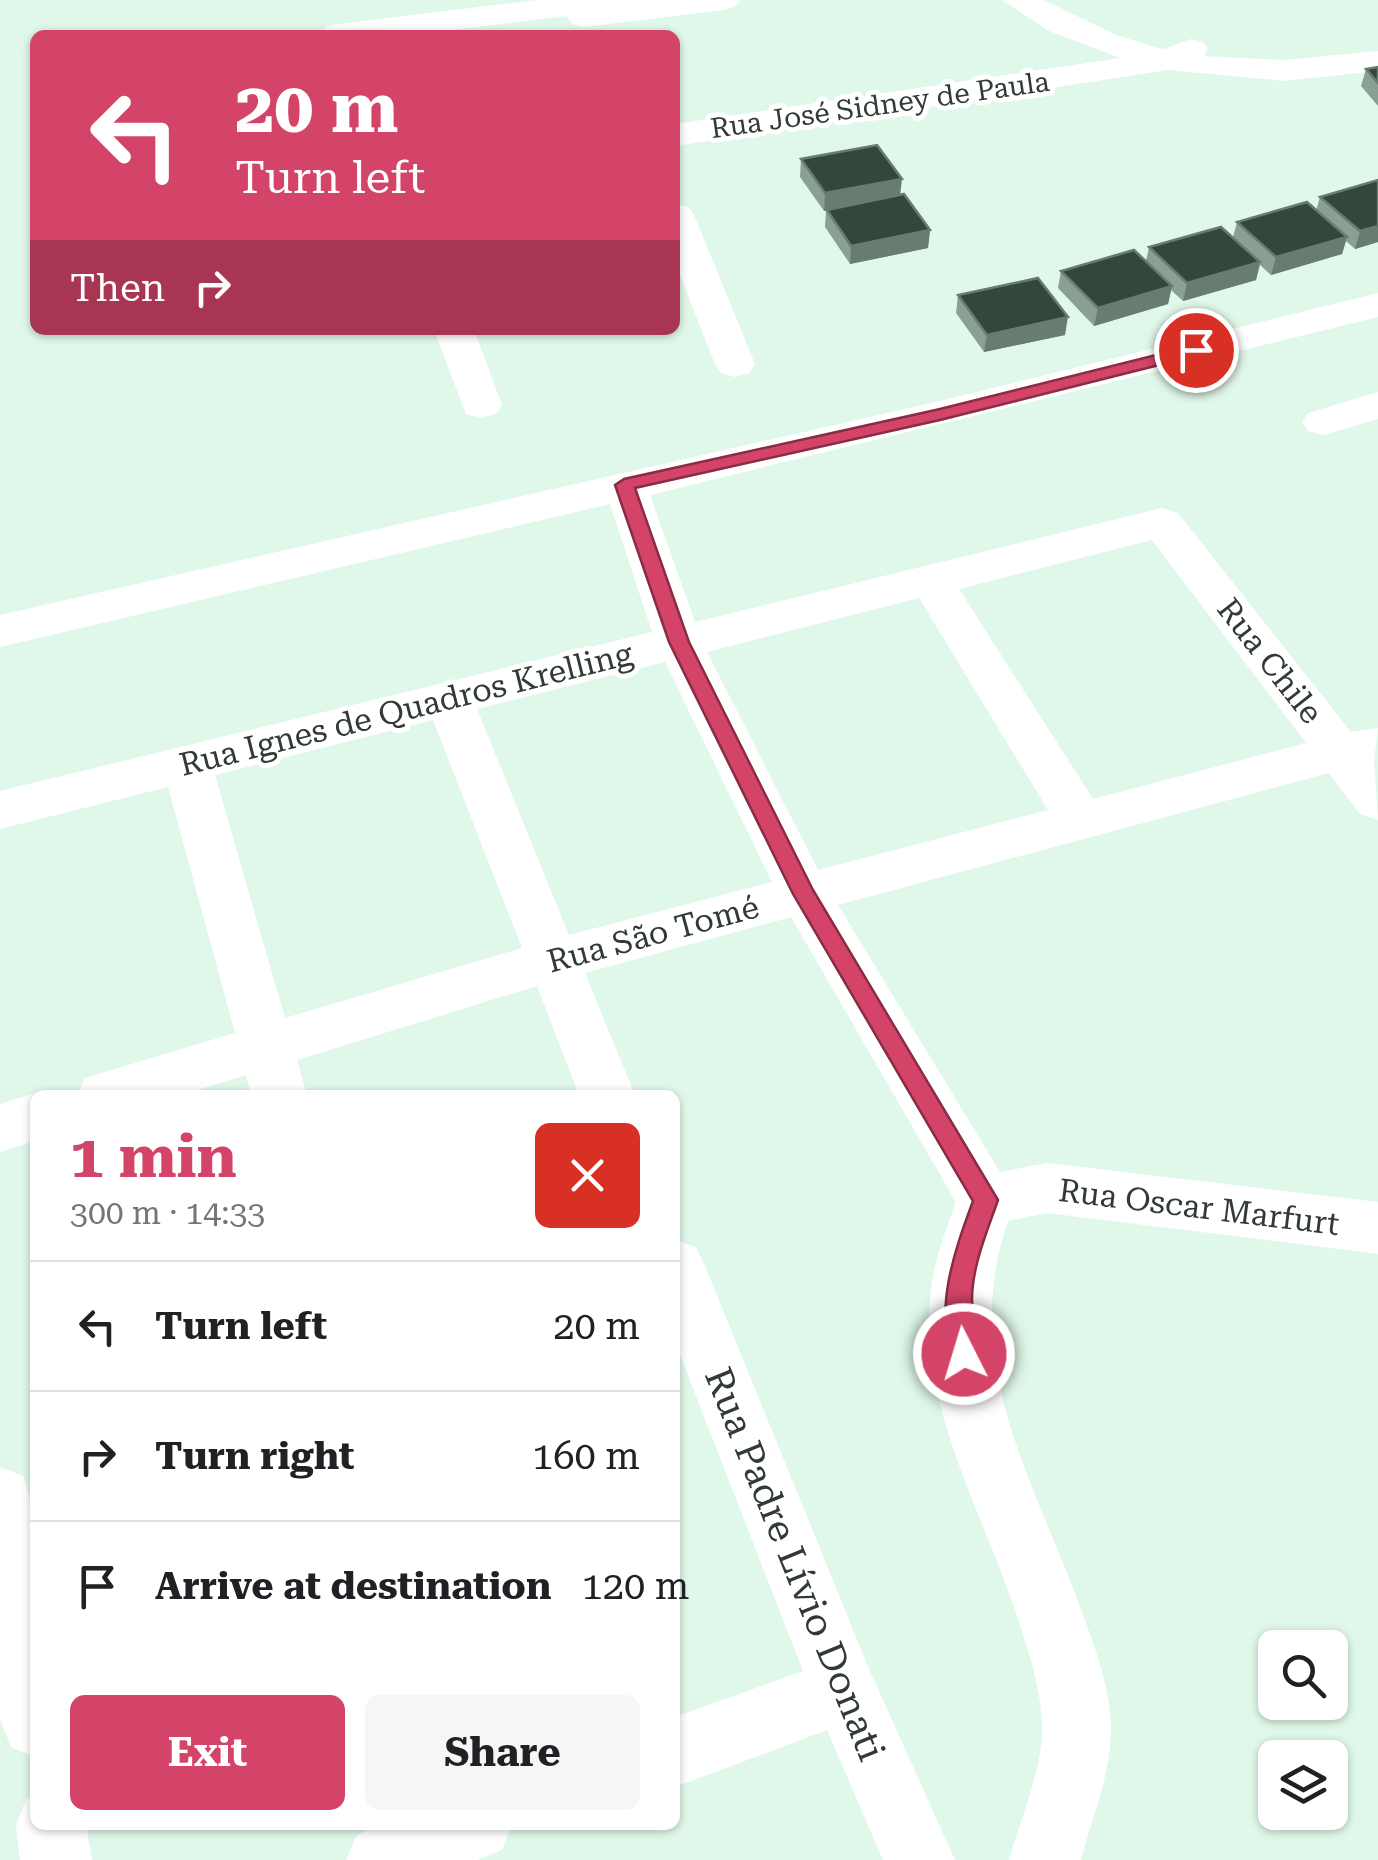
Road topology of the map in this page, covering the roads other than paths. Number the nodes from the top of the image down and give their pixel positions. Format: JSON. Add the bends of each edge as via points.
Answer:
{"nodes":[{"id":1,"x":326,"y":0,"type":"edge"},
{"id":2,"x":620,"y":0,"type":"edge"},
{"id":3,"x":724,"y":0,"type":"edge"},
{"id":4,"x":1019,"y":0,"type":"edge"},
{"id":5,"x":1047,"y":0,"type":"edge"},
{"id":6,"x":337,"y":30,"type":"edge"},
{"id":7,"x":371,"y":30,"type":"edge"},
{"id":8,"x":483,"y":30,"type":"edge"},
{"id":9,"x":1097,"y":40,"type":"junction"},
{"id":10,"x":1378,"y":41,"type":"edge"},
{"id":11,"x":1179,"y":54,"type":"junction"},
{"id":12,"x":1378,"y":62,"type":"edge"},
{"id":13,"x":1085,"y":75,"type":"junction"},
{"id":14,"x":680,"y":133,"type":"edge"},
{"id":15,"x":680,"y":228,"type":"edge"},
{"id":16,"x":1361,"y":309,"type":"edge"},
{"id":17,"x":456,"y":335,"type":"edge"},
{"id":18,"x":1378,"y":347,"type":"edge"},
{"id":19,"x":734,"y":364,"type":"dead end"},
{"id":20,"x":481,"y":405,"type":"dead end"},
{"id":21,"x":1378,"y":405,"type":"edge"},
{"id":22,"x":1323,"y":422,"type":"dead end"},
{"id":23,"x":624,"y":485,"type":"junction"},
{"id":24,"x":1162,"y":523,"type":"joint"},
{"id":25,"x":930,"y":579,"type":"junction"},
{"id":26,"x":0,"y":631,"type":"edge"},
{"id":27,"x":679,"y":642,"type":"junction"},
{"id":28,"x":448,"y":699,"type":"junction"},
{"id":29,"x":1360,"y":747,"type":"edge"},
{"id":30,"x":187,"y":764,"type":"junction"},
{"id":31,"x":1378,"y":801,"type":"edge"},
{"id":32,"x":0,"y":810,"type":"edge"},
{"id":33,"x":1082,"y":821,"type":"junction"},
{"id":34,"x":804,"y":894,"type":"junction"},
{"id":35,"x":553,"y":960,"type":"junction"},
{"id":36,"x":266,"y":1045,"type":"junction"},
{"id":37,"x":121,"y":1090,"type":"edge"},
{"id":38,"x":279,"y":1090,"type":"edge"},
{"id":39,"x":605,"y":1090,"type":"edge"},
{"id":40,"x":30,"y":1119,"type":"edge"},
{"id":41,"x":0,"y":1128,"type":"edge"},
{"id":42,"x":986,"y":1200,"type":"junction"},
{"id":43,"x":1378,"y":1228,"type":"edge"},
{"id":44,"x":680,"y":1279,"type":"edge"},
{"id":45,"x":0,"y":1498,"type":"edge"},
{"id":46,"x":844,"y":1690,"type":"junction"},
{"id":47,"x":30,"y":1691,"type":"edge"},
{"id":48,"x":680,"y":1750,"type":"edge"},
{"id":49,"x":52,"y":1830,"type":"edge"},
{"id":50,"x":465,"y":1830,"type":"edge"},
{"id":51,"x":481,"y":1830,"type":"edge"},
{"id":52,"x":56,"y":1860,"type":"edge"},
{"id":53,"x":382,"y":1860,"type":"edge"},
{"id":54,"x":492,"y":1860,"type":"edge"},
{"id":55,"x":919,"y":1860,"type":"edge"},
{"id":56,"x":1045,"y":1860,"type":"edge"}],
"edges":[{"from":1,"to":6,"type":"street"},
{"from":2,"to":7,"type":"street"},
{"from":3,"to":8,"type":"street"},
{"from":4,"to":9,"type":"street"},
{"from":5,"to":11,"type":"street"},
{"from":9,"to":11,"type":"street"},
{"from":9,"to":13,"type":"street","name":"Rua José Sidney de Paula","via":[[1096,63]]},
{"from":10,"to":11,"type":"street","via":[[1293,54]]},
{"from":11,"to":12,"type":"street","via":[[1270,74]]},
{"from":11,"to":13,"type":"street","name":"Rua José Sidney de Paula"},
{"from":13,"to":14,"type":"street","name":"Rua José Sidney de Paula"},
{"from":15,"to":19,"type":"street"},
{"from":16,"to":18,"type":"street"},
{"from":16,"to":23,"type":"street"},
{"from":17,"to":20,"type":"street"},
{"from":21,"to":22,"type":"street"},
{"from":23,"to":26,"type":"street"},
{"from":23,"to":27,"type":"street"},
{"from":24,"to":25,"type":"street","name":"Rua Ignes de Quadros Krelling"},
{"from":24,"to":29,"type":"street","name":"Rua Chile"},
{"from":25,"to":27,"type":"street","name":"Rua Ignes de Quadros Krelling"},
{"from":25,"to":33,"type":"street"},
{"from":27,"to":28,"type":"street","name":"Rua Ignes de Quadros Krelling"},
{"from":27,"to":34,"type":"street"},
{"from":28,"to":30,"type":"street","name":"Rua Ignes de Quadros Krelling"},
{"from":28,"to":35,"type":"street"},
{"from":29,"to":31,"type":"street","name":"Rua Chile"},
{"from":29,"to":33,"type":"street","name":"Rua São Tomé"},
{"from":30,"to":32,"type":"street","name":"Rua Ignes de Quadros Krelling"},
{"from":30,"to":36,"type":"street"},
{"from":33,"to":34,"type":"street","name":"Rua São Tomé"},
{"from":34,"to":35,"type":"street","name":"Rua São Tomé"},
{"from":34,"to":42,"type":"street"},
{"from":35,"to":36,"type":"street","name":"Rua São Tomé"},
{"from":35,"to":39,"type":"street"},
{"from":36,"to":37,"type":"street","name":"Rua São Tomé"},
{"from":36,"to":38,"type":"street"},
{"from":40,"to":41,"type":"street"},
{"from":42,"to":43,"type":"street","name":"Rua Oscar Marfurt","via":[[1047,1188]]},
{"from":42,"to":56,"type":"street","via":[[959,1298],[967,1382],[1071,1683],[1076,1741]]},
{"from":44,"to":46,"type":"street","name":"Rua Padre Lívio Donati"},
{"from":45,"to":47,"type":"street"},
{"from":46,"to":48,"type":"street"},
{"from":46,"to":55,"type":"street","name":"Rua Padre Lívio Donati"},
{"from":49,"to":52,"type":"street"},
{"from":50,"to":53,"type":"street"},
{"from":51,"to":54,"type":"street"}]}
